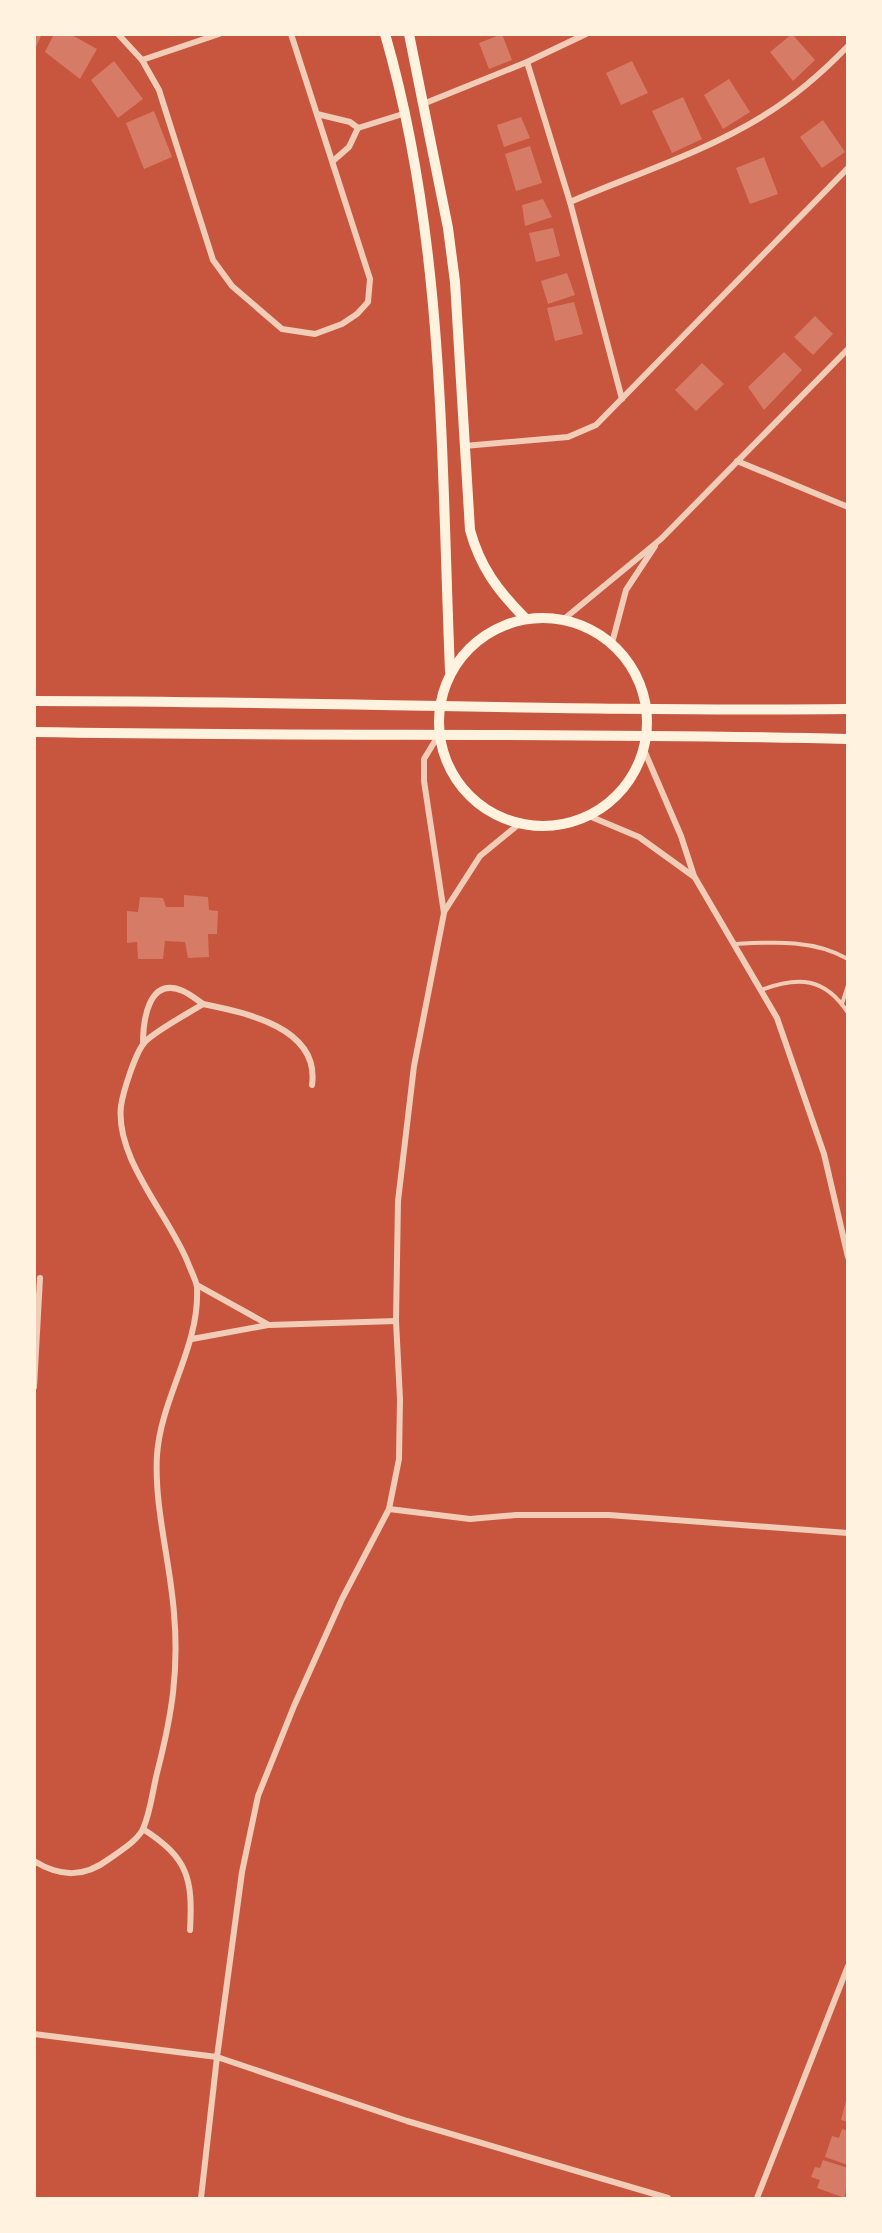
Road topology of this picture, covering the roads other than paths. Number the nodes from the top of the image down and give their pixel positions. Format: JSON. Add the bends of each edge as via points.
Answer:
{"nodes":[{"id":1,"x":118,"y":34,"type":"edge"},
{"id":2,"x":219,"y":34,"type":"edge"},
{"id":3,"x":291,"y":34,"type":"edge"},
{"id":4,"x":385,"y":34,"type":"edge"},
{"id":5,"x":409,"y":34,"type":"edge"},
{"id":6,"x":586,"y":34,"type":"edge"},
{"id":7,"x":848,"y":46,"type":"edge"},
{"id":8,"x":142,"y":60,"type":"junction"},
{"id":9,"x":527,"y":62,"type":"junction"},
{"id":10,"x":423,"y":105,"type":"junction"},
{"id":11,"x":406,"y":113,"type":"junction"},
{"id":12,"x":317,"y":114,"type":"junction"},
{"id":13,"x":358,"y":128,"type":"junction"},
{"id":14,"x":333,"y":161,"type":"junction"},
{"id":15,"x":848,"y":168,"type":"edge"},
{"id":16,"x":570,"y":201,"type":"junction"},
{"id":17,"x":848,"y":349,"type":"edge"},
{"id":18,"x":622,"y":399,"type":"junction"},
{"id":19,"x":464,"y":446,"type":"junction"},
{"id":20,"x":737,"y":461,"type":"junction"},
{"id":21,"x":848,"y":507,"type":"edge"},
{"id":22,"x":661,"y":539,"type":"junction"},
{"id":23,"x":525,"y":618,"type":"junction"},
{"id":24,"x":564,"y":619,"type":"junction"},
{"id":25,"x":612,"y":643,"type":"junction"},
{"id":26,"x":450,"y":670,"type":"junction"},
{"id":27,"x":34,"y":700,"type":"edge"},
{"id":28,"x":438,"y":705,"type":"junction"},
{"id":29,"x":647,"y":709,"type":"junction"},
{"id":30,"x":848,"y":709,"type":"edge"},
{"id":31,"x":34,"y":732,"type":"edge"},
{"id":32,"x":647,"y":734,"type":"junction"},
{"id":33,"x":438,"y":736,"type":"junction"},
{"id":34,"x":848,"y":739,"type":"edge"},
{"id":35,"x":644,"y":750,"type":"junction"},
{"id":36,"x":589,"y":816,"type":"junction"},
{"id":37,"x":519,"y":824,"type":"junction"},
{"id":38,"x":694,"y":876,"type":"junction"},
{"id":39,"x":444,"y":913,"type":"junction"},
{"id":40,"x":734,"y":944,"type":"junction"},
{"id":41,"x":848,"y":959,"type":"edge"},
{"id":42,"x":848,"y":985,"type":"edge"},
{"id":43,"x":761,"y":991,"type":"junction"},
{"id":44,"x":203,"y":1004,"type":"junction"},
{"id":45,"x":842,"y":1004,"type":"junction"},
{"id":46,"x":848,"y":1013,"type":"edge"},
{"id":47,"x":143,"y":1044,"type":"junction"},
{"id":48,"x":312,"y":1086,"type":"dead end"},
{"id":49,"x":848,"y":1257,"type":"edge"},
{"id":50,"x":40,"y":1278,"type":"dead end"},
{"id":51,"x":197,"y":1286,"type":"junction"},
{"id":52,"x":396,"y":1321,"type":"junction"},
{"id":53,"x":269,"y":1325,"type":"junction"},
{"id":54,"x":192,"y":1339,"type":"junction"},
{"id":55,"x":34,"y":1386,"type":"edge"},
{"id":56,"x":389,"y":1509,"type":"junction"},
{"id":57,"x":848,"y":1533,"type":"edge"},
{"id":58,"x":143,"y":1829,"type":"junction"},
{"id":59,"x":34,"y":1861,"type":"edge"},
{"id":60,"x":190,"y":1930,"type":"dead end"},
{"id":61,"x":848,"y":1966,"type":"edge"},
{"id":62,"x":34,"y":2034,"type":"edge"},
{"id":63,"x":217,"y":2057,"type":"junction"},
{"id":64,"x":201,"y":2199,"type":"edge"},
{"id":65,"x":668,"y":2199,"type":"edge"},
{"id":66,"x":757,"y":2199,"type":"edge"}],
"edges":[{"from":1,"to":8,"type":"street"},
{"from":2,"to":8,"type":"street"},
{"from":3,"to":12,"type":"street"},
{"from":4,"to":11,"type":"main road"},
{"from":5,"to":10,"type":"main road"},
{"from":6,"to":9,"type":"street"},
{"from":7,"to":16,"type":"street","via":[[807,84],[761,117],[718,140]]},
{"from":8,"to":14,"type":"street","via":[[159,90],[213,260],[232,286],[282,329],[315,334],[342,324],[368,302],[370,279]]},
{"from":9,"to":10,"type":"street"},
{"from":9,"to":16,"type":"street"},
{"from":10,"to":19,"type":"main road","via":[[455,282]]},
{"from":11,"to":13,"type":"street"},
{"from":11,"to":26,"type":"main road","via":[[435,307]]},
{"from":12,"to":13,"type":"street","via":[[350,122]]},
{"from":12,"to":14,"type":"street"},
{"from":13,"to":14,"type":"street","via":[[349,147]]},
{"from":15,"to":18,"type":"street"},
{"from":16,"to":18,"type":"street"},
{"from":17,"to":20,"type":"street"},
{"from":18,"to":19,"type":"street","via":[[596,424],[578,434]]},
{"from":19,"to":23,"type":"main road","via":[[467,512],[476,552],[487,574]]},
{"from":20,"to":21,"type":"street"},
{"from":20,"to":22,"type":"street"},
{"from":22,"to":24,"type":"street"},
{"from":22,"to":25,"type":"street","via":[[626,590]]},
{"from":23,"to":24,"type":"main road"},
{"from":23,"to":26,"type":"main road","via":[[495,628],[469,646]]},
{"from":24,"to":25,"type":"main road","via":[[590,628]]},
{"from":25,"to":29,"type":"main road","via":[[641,684]]},
{"from":26,"to":28,"type":"main road"},
{"from":27,"to":28,"type":"main road"},
{"from":28,"to":29,"type":"main road"},
{"from":28,"to":33,"type":"main road"},
{"from":29,"to":30,"type":"main road"},
{"from":29,"to":32,"type":"main road"},
{"from":31,"to":33,"type":"main road"},
{"from":32,"to":33,"type":"main road"},
{"from":32,"to":34,"type":"main road"},
{"from":32,"to":35,"type":"main road"},
{"from":33,"to":37,"type":"main road","via":[[455,781],[483,809]]},
{"from":33,"to":39,"type":"street","via":[[424,759],[424,781]]},
{"from":35,"to":36,"type":"main road","via":[[620,792]]},
{"from":35,"to":38,"type":"street"},
{"from":36,"to":37,"type":"main road","via":[[551,826]]},
{"from":36,"to":38,"type":"street","via":[[639,837]]},
{"from":37,"to":39,"type":"street","via":[[480,856]]},
{"from":38,"to":40,"type":"street"},
{"from":39,"to":52,"type":"street","via":[[404,1135],[398,1201]]},
{"from":40,"to":41,"type":"lane","via":[[790,943],[825,949]]},
{"from":40,"to":43,"type":"street"},
{"from":42,"to":45,"type":"lane"},
{"from":43,"to":45,"type":"lane","via":[[798,981],[830,991]]},
{"from":43,"to":49,"type":"street","via":[[777,1018],[810,1108]]},
{"from":44,"to":47,"type":"street"},
{"from":44,"to":47,"type":"street","via":[[171,988],[158,993],[146,1009]]},
{"from":44,"to":48,"type":"street","via":[[280,1028],[299,1040],[314,1071]]},
{"from":45,"to":46,"type":"lane"},
{"from":47,"to":51,"type":"street","via":[[121,1105],[121,1128],[138,1172],[170,1225]]},
{"from":50,"to":55,"type":"street"},
{"from":51,"to":53,"type":"street"},
{"from":51,"to":54,"type":"street"},
{"from":52,"to":53,"type":"street"},
{"from":52,"to":56,"type":"street","via":[[399,1460]]},
{"from":53,"to":54,"type":"street"},
{"from":54,"to":58,"type":"street","via":[[158,1438],[156,1476],[174,1613],[177,1677]]},
{"from":56,"to":57,"type":"street","via":[[470,1519],[609,1515]]},
{"from":56,"to":63,"type":"street","via":[[342,1599],[258,1796],[242,1872]]},
{"from":58,"to":59,"type":"street","via":[[110,1859],[86,1872],[64,1875]]},
{"from":58,"to":60,"type":"street","via":[[166,1845],[181,1863],[191,1891]]},
{"from":61,"to":66,"type":"street"},
{"from":62,"to":63,"type":"street"},
{"from":63,"to":64,"type":"street"},
{"from":63,"to":65,"type":"street","via":[[407,2121]]}]}
